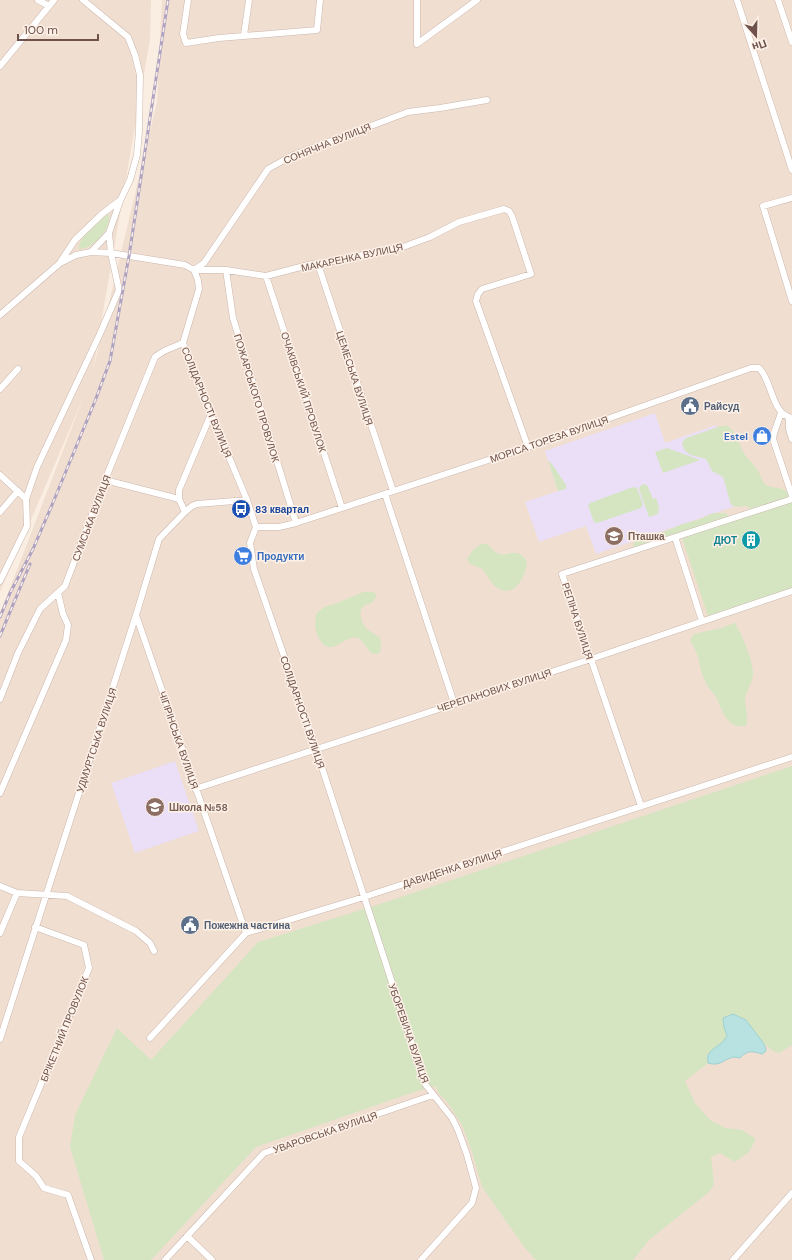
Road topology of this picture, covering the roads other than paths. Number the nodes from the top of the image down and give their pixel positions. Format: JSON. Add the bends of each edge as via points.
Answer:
{"nodes":[{"id":1,"x":38,"y":0,"type":"edge"},
{"id":2,"x":54,"y":0,"type":"edge"},
{"id":3,"x":83,"y":0,"type":"edge"},
{"id":4,"x":188,"y":0,"type":"edge"},
{"id":5,"x":250,"y":0,"type":"edge"},
{"id":6,"x":320,"y":0,"type":"edge"},
{"id":7,"x":417,"y":0,"type":"edge"},
{"id":8,"x":477,"y":0,"type":"edge"},
{"id":9,"x":737,"y":0,"type":"edge"},
{"id":10,"x":778,"y":0,"type":"edge"},
{"id":11,"x":49,"y":6,"type":"junction"},
{"id":12,"x":244,"y":35,"type":"junction"},
{"id":13,"x":792,"y":42,"type":"edge"},
{"id":14,"x":0,"y":66,"type":"edge"},
{"id":15,"x":487,"y":100,"type":"dead end"},
{"id":16,"x":792,"y":170,"type":"edge"},
{"id":17,"x":792,"y":198,"type":"edge"},
{"id":18,"x":120,"y":201,"type":"junction"},
{"id":19,"x":109,"y":233,"type":"junction"},
{"id":20,"x":91,"y":252,"type":"junction"},
{"id":21,"x":110,"y":253,"type":"junction"},
{"id":22,"x":60,"y":263,"type":"junction"},
{"id":23,"x":318,"y":264,"type":"junction"},
{"id":24,"x":194,"y":270,"type":"junction"},
{"id":25,"x":226,"y":270,"type":"junction"},
{"id":26,"x":266,"y":276,"type":"junction"},
{"id":27,"x":792,"y":301,"type":"edge"},
{"id":28,"x":0,"y":315,"type":"edge"},
{"id":29,"x":183,"y":343,"type":"junction"},
{"id":30,"x":18,"y":369,"type":"dead end"},
{"id":31,"x":0,"y":389,"type":"edge"},
{"id":32,"x":781,"y":413,"type":"junction"},
{"id":33,"x":211,"y":414,"type":"junction"},
{"id":34,"x":791,"y":418,"type":"edge"},
{"id":35,"x":792,"y":439,"type":"edge"},
{"id":36,"x":528,"y":446,"type":"junction"},
{"id":37,"x":792,"y":470,"type":"edge"},
{"id":38,"x":785,"y":473,"type":"junction"},
{"id":39,"x":0,"y":476,"type":"edge"},
{"id":40,"x":105,"y":480,"type":"junction"},
{"id":41,"x":18,"y":491,"type":"junction"},
{"id":42,"x":393,"y":491,"type":"junction"},
{"id":43,"x":385,"y":494,"type":"junction"},
{"id":44,"x":792,"y":497,"type":"edge"},
{"id":45,"x":26,"y":499,"type":"junction"},
{"id":46,"x":179,"y":499,"type":"junction"},
{"id":47,"x":247,"y":500,"type":"junction"},
{"id":48,"x":342,"y":508,"type":"junction"},
{"id":49,"x":0,"y":512,"type":"edge"},
{"id":50,"x":185,"y":512,"type":"junction"},
{"id":51,"x":296,"y":523,"type":"junction"},
{"id":52,"x":256,"y":528,"type":"junction"},
{"id":53,"x":675,"y":537,"type":"junction"},
{"id":54,"x":0,"y":581,"type":"edge"},
{"id":55,"x":792,"y":591,"type":"edge"},
{"id":56,"x":58,"y":593,"type":"junction"},
{"id":57,"x":136,"y":615,"type":"junction"},
{"id":58,"x":702,"y":621,"type":"junction"},
{"id":59,"x":591,"y":659,"type":"junction"},
{"id":60,"x":0,"y":699,"type":"edge"},
{"id":61,"x":454,"y":704,"type":"junction"},
{"id":62,"x":316,"y":749,"type":"junction"},
{"id":63,"x":792,"y":757,"type":"edge"},
{"id":64,"x":195,"y":789,"type":"junction"},
{"id":65,"x":0,"y":793,"type":"edge"},
{"id":66,"x":641,"y":806,"type":"junction"},
{"id":67,"x":0,"y":886,"type":"edge"},
{"id":68,"x":17,"y":893,"type":"junction"},
{"id":69,"x":46,"y":894,"type":"junction"},
{"id":70,"x":364,"y":897,"type":"junction"},
{"id":71,"x":36,"y":927,"type":"junction"},
{"id":72,"x":0,"y":933,"type":"edge"},
{"id":73,"x":246,"y":933,"type":"junction"},
{"id":74,"x":154,"y":951,"type":"dead end"},
{"id":75,"x":150,"y":1038,"type":"dead end"},
{"id":76,"x":0,"y":1039,"type":"edge"},
{"id":77,"x":433,"y":1095,"type":"junction"},
{"id":78,"x":792,"y":1192,"type":"edge"},
{"id":79,"x":187,"y":1236,"type":"junction"},
{"id":80,"x":735,"y":1259,"type":"edge"},
{"id":81,"x":91,"y":1260,"type":"edge"},
{"id":82,"x":165,"y":1260,"type":"edge"},
{"id":83,"x":212,"y":1260,"type":"edge"},
{"id":84,"x":421,"y":1260,"type":"edge"}],
"edges":[{"from":1,"to":11,"type":"street"},
{"from":2,"to":11,"type":"street"},
{"from":3,"to":18,"type":"street","via":[[128,37],[140,75],[137,155],[130,180]]},
{"from":4,"to":12,"type":"street","via":[[183,34],[186,43]]},
{"from":5,"to":12,"type":"street"},
{"from":6,"to":12,"type":"street","via":[[317,30]]},
{"from":7,"to":8,"type":"street","via":[[417,44]]},
{"from":9,"to":16,"type":"street"},
{"from":10,"to":13,"type":"street"},
{"from":11,"to":14,"type":"street"},
{"from":15,"to":24,"type":"street","name":"СОНЯЧНА ВУЛИЦЯ","via":[[408,112],[291,156],[268,169],[204,263]]},
{"from":17,"to":27,"type":"street","via":[[763,206]]},
{"from":18,"to":19,"type":"street"},
{"from":18,"to":22,"type":"street","via":[[75,240]]},
{"from":19,"to":20,"type":"street"},
{"from":19,"to":21,"type":"street"},
{"from":20,"to":21,"type":"street"},
{"from":20,"to":22,"type":"street","via":[[76,255]]},
{"from":21,"to":24,"type":"street","via":[[185,265]]},
{"from":21,"to":45,"type":"street","via":[[119,290],[37,467]]},
{"from":22,"to":28,"type":"street"},
{"from":23,"to":26,"type":"street","name":"МАКАРЕНКА ВУЛИЦЯ"},
{"from":23,"to":36,"type":"street","name":"МАКАРЕНКА ВУЛИЦЯ","via":[[403,247],[460,222],[504,209],[509,211],[531,274],[482,289],[476,301]]},
{"from":23,"to":42,"type":"street","name":"ЦЕМЕСЬКА ВУЛИЦЯ"},
{"from":24,"to":25,"type":"street","name":"МАКАРЕНКА ВУЛИЦЯ"},
{"from":24,"to":29,"type":"street","name":"СОЛІДАРНОСТІ ВУЛИЦЯ","via":[[199,289]]},
{"from":25,"to":26,"type":"street","name":"МАКАРЕНКА ВУЛИЦЯ"},
{"from":25,"to":51,"type":"street","name":"ПОЖАРСЬКОГО ПРОВУЛОК","via":[[233,318]]},
{"from":26,"to":48,"type":"street","name":"ОЧАКIВСЬКИЙ ПРОВУЛОК"},
{"from":29,"to":33,"type":"street","name":"СОЛІДАРНОСТІ ВУЛИЦЯ"},
{"from":29,"to":40,"type":"street","name":"СУМСЬКА ВУЛИЦЯ","via":[[155,357]]},
{"from":30,"to":31,"type":"street"},
{"from":32,"to":34,"type":"street"},
{"from":32,"to":36,"type":"street","name":"МОРІСА ТОРЕЗА ВУЛИЦЯ","via":[[764,374],[759,368],[751,368]]},
{"from":32,"to":38,"type":"street","via":[[773,439]]},
{"from":33,"to":46,"type":"street","via":[[179,490]]},
{"from":33,"to":47,"type":"street","name":"СОЛІДАРНОСТІ ВУЛИЦЯ"},
{"from":34,"to":35,"type":"street","via":[[789,429]]},
{"from":36,"to":42,"type":"street","name":"МОРІСА ТОРЕЗА ВУЛИЦЯ"},
{"from":37,"to":38,"type":"street"},
{"from":38,"to":44,"type":"street"},
{"from":39,"to":41,"type":"street"},
{"from":40,"to":46,"type":"street"},
{"from":40,"to":56,"type":"street","name":"СУМСЬКА ВУЛИЦЯ","via":[[65,586]]},
{"from":41,"to":45,"type":"street"},
{"from":41,"to":49,"type":"street"},
{"from":42,"to":43,"type":"street","name":"МОРІСА ТОРЕЗА ВУЛИЦЯ"},
{"from":43,"to":48,"type":"street","name":"МОРІСА ТОРЕЗА ВУЛИЦЯ"},
{"from":43,"to":61,"type":"street"},
{"from":44,"to":53,"type":"street","name":"РЕПIНА ВУЛИЦЯ"},
{"from":45,"to":54,"type":"street","via":[[27,526]]},
{"from":46,"to":50,"type":"street"},
{"from":47,"to":50,"type":"street","name":"УДМУРТСЬКА ВУЛИЦЯ","via":[[197,504]]},
{"from":47,"to":52,"type":"street","name":"СОЛІДАРНОСТІ ВУЛИЦЯ"},
{"from":48,"to":51,"type":"street","name":"МОРІСА ТОРЕЗА ВУЛИЦЯ"},
{"from":50,"to":57,"type":"street","name":"УДМУРТСЬКА ВУЛИЦЯ","via":[[159,539]]},
{"from":51,"to":52,"type":"street","name":"МОРІСА ТОРЕЗА ВУЛИЦЯ"},
{"from":52,"to":62,"type":"street","name":"СОЛІДАРНОСТІ ВУЛИЦЯ","via":[[250,543],[254,569]]},
{"from":53,"to":58,"type":"street"},
{"from":53,"to":59,"type":"street","name":"РЕПIНА ВУЛИЦЯ","via":[[562,574]]},
{"from":55,"to":58,"type":"street","name":"ЧЕРЕПАНОВИХ ВУЛИЦЯ"},
{"from":56,"to":60,"type":"street","name":"СУМСЬКА ВУЛИЦЯ","via":[[40,609],[18,653]]},
{"from":56,"to":65,"type":"street","via":[[68,625],[66,640]]},
{"from":57,"to":64,"type":"street","name":"ЧIГIРIНСЬКА ВУЛИЦЯ"},
{"from":57,"to":69,"type":"street","name":"УДМУРТСЬКА ВУЛИЦЯ"},
{"from":58,"to":59,"type":"street","name":"ЧЕРЕПАНОВИХ ВУЛИЦЯ"},
{"from":59,"to":61,"type":"street","name":"ЧЕРЕПАНОВИХ ВУЛИЦЯ"},
{"from":59,"to":66,"type":"street","name":"РЕПIНА ВУЛИЦЯ"},
{"from":61,"to":62,"type":"street","name":"ЧЕРЕПАНОВИХ ВУЛИЦЯ"},
{"from":62,"to":64,"type":"street","name":"ЧЕРЕПАНОВИХ ВУЛИЦЯ"},
{"from":62,"to":70,"type":"street","name":"СОЛІДАРНОСТІ ВУЛИЦЯ"},
{"from":63,"to":66,"type":"street","name":"ДАВИДЕНКА ВУЛИЦЯ"},
{"from":64,"to":73,"type":"street","name":"ЧIГIРIНСЬКА ВУЛИЦЯ"},
{"from":66,"to":70,"type":"street","name":"ДАВИДЕНКА ВУЛИЦЯ"},
{"from":67,"to":68,"type":"street"},
{"from":68,"to":69,"type":"street"},
{"from":68,"to":72,"type":"street"},
{"from":69,"to":71,"type":"street","name":"УДМУРТСЬКА ВУЛИЦЯ"},
{"from":69,"to":74,"type":"street","via":[[67,896],[136,931],[150,943]]},
{"from":70,"to":73,"type":"street","name":"ДАВИДЕНКА ВУЛИЦЯ"},
{"from":70,"to":77,"type":"street","name":"УБОРЕВИЧА ВУЛИЦЯ","via":[[425,1084]]},
{"from":71,"to":76,"type":"street","name":"УДМУРТСЬКА ВУЛИЦЯ"},
{"from":71,"to":81,"type":"street","name":"БРIКЕТНИЙ ПРОВУЛОК","via":[[84,945],[89,968],[19,1137],[19,1161],[36,1176],[44,1188],[68,1195]]},
{"from":73,"to":75,"type":"street"},
{"from":77,"to":79,"type":"street","name":"УВАРОВСЬКА ВУЛИЦЯ","via":[[264,1153]]},
{"from":77,"to":84,"type":"street","name":"УБОРЕВИЧА ВУЛИЦЯ","via":[[452,1118],[458,1130],[476,1188],[472,1203]]},
{"from":78,"to":80,"type":"street"},
{"from":79,"to":82,"type":"street","name":"УВАРОВСЬКА ВУЛИЦЯ"},
{"from":79,"to":83,"type":"street"}]}
